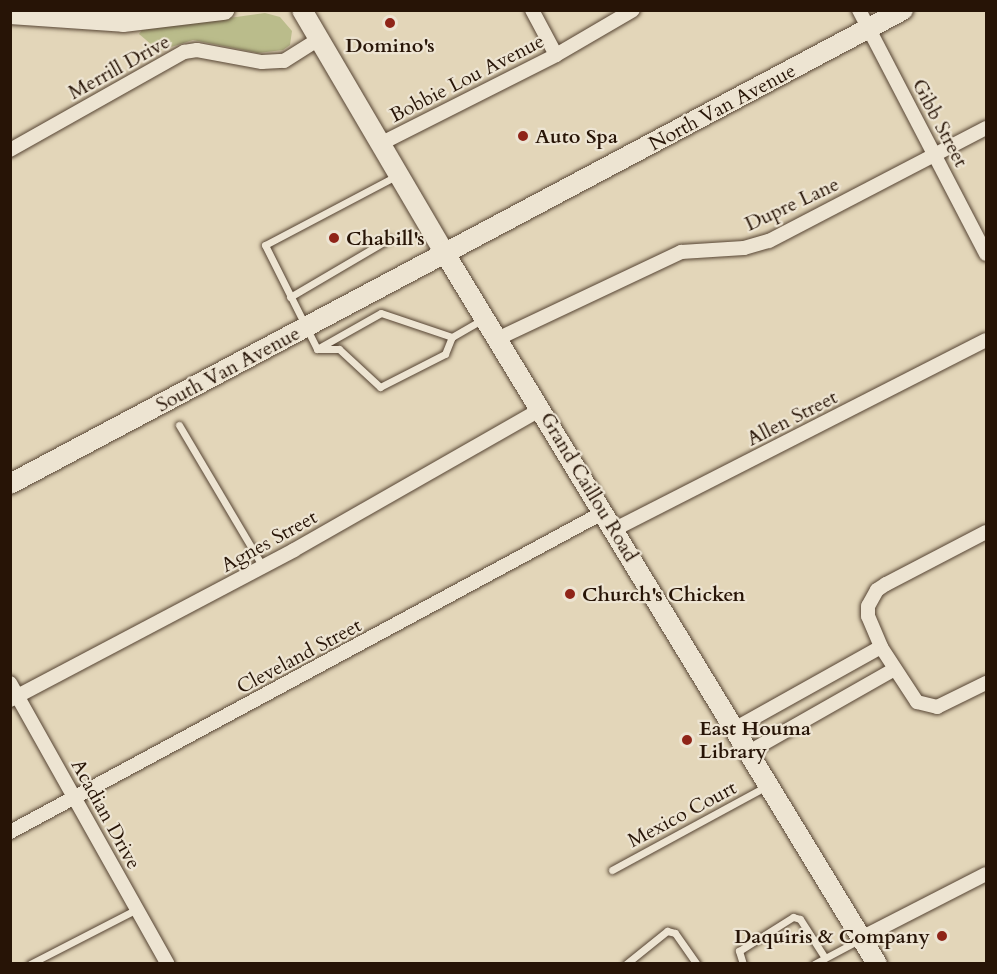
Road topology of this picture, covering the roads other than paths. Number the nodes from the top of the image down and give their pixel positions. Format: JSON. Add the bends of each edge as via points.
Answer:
{"nodes":[{"id":1,"x":224,"y":10,"type":"edge"},
{"id":2,"x":302,"y":10,"type":"edge"},
{"id":3,"x":532,"y":10,"type":"edge"},
{"id":4,"x":633,"y":10,"type":"edge"},
{"id":5,"x":859,"y":10,"type":"edge"},
{"id":6,"x":903,"y":10,"type":"edge"},
{"id":7,"x":10,"y":14,"type":"edge"},
{"id":8,"x":869,"y":29,"type":"junction"},
{"id":9,"x":319,"y":39,"type":"junction"},
{"id":10,"x":556,"y":55,"type":"junction"},
{"id":11,"x":987,"y":128,"type":"edge"},
{"id":12,"x":380,"y":144,"type":"junction"},
{"id":13,"x":10,"y":150,"type":"edge"},
{"id":14,"x":934,"y":155,"type":"junction"},
{"id":15,"x":398,"y":175,"type":"junction"},
{"id":16,"x":389,"y":239,"type":"dead end"},
{"id":17,"x":444,"y":252,"type":"junction"},
{"id":18,"x":987,"y":254,"type":"edge"},
{"id":19,"x":290,"y":297,"type":"junction"},
{"id":20,"x":484,"y":318,"type":"junction"},
{"id":21,"x":305,"y":328,"type":"junction"},
{"id":22,"x":452,"y":337,"type":"junction"},
{"id":23,"x":497,"y":339,"type":"junction"},
{"id":24,"x":987,"y":340,"type":"edge"},
{"id":25,"x":317,"y":348,"type":"junction"},
{"id":26,"x":541,"y":409,"type":"junction"},
{"id":27,"x":179,"y":425,"type":"dead end"},
{"id":28,"x":10,"y":484,"type":"edge"},
{"id":29,"x":604,"y":512,"type":"junction"},
{"id":30,"x":615,"y":529,"type":"junction"},
{"id":31,"x":987,"y":532,"type":"edge"},
{"id":32,"x":263,"y":567,"type":"junction"},
{"id":33,"x":882,"y":647,"type":"junction"},
{"id":34,"x":895,"y":669,"type":"junction"},
{"id":35,"x":10,"y":683,"type":"edge"},
{"id":36,"x":987,"y":683,"type":"edge"},
{"id":37,"x":14,"y":698,"type":"edge"},
{"id":38,"x":734,"y":729,"type":"junction"},
{"id":39,"x":747,"y":753,"type":"junction"},
{"id":40,"x":767,"y":786,"type":"junction"},
{"id":41,"x":76,"y":797,"type":"junction"},
{"id":42,"x":10,"y":832,"type":"edge"},
{"id":43,"x":612,"y":870,"type":"dead end"},
{"id":44,"x":987,"y":874,"type":"edge"},
{"id":45,"x":137,"y":909,"type":"junction"},
{"id":46,"x":861,"y":939,"type":"junction"},
{"id":47,"x":825,"y":958,"type":"junction"},
{"id":48,"x":30,"y":963,"type":"edge"},
{"id":49,"x":168,"y":963,"type":"edge"},
{"id":50,"x":626,"y":963,"type":"edge"},
{"id":51,"x":697,"y":963,"type":"edge"},
{"id":52,"x":743,"y":963,"type":"edge"},
{"id":53,"x":814,"y":963,"type":"edge"},
{"id":54,"x":877,"y":963,"type":"edge"}],
"edges":[{"from":1,"to":7,"type":"main road","via":[[123,22]]},
{"from":2,"to":9,"type":"main road","name":"Grand Caillou Road"},
{"from":3,"to":10,"type":"street"},
{"from":4,"to":10,"type":"street","name":"Bobbie Lou Avenue"},
{"from":5,"to":8,"type":"street","name":"Gibb Street"},
{"from":6,"to":8,"type":"main road","name":"North Van Avenue"},
{"from":8,"to":14,"type":"street","name":"Gibb Street"},
{"from":8,"to":17,"type":"main road","name":"North Van Avenue"},
{"from":9,"to":12,"type":"main road","name":"Grand Caillou Road"},
{"from":9,"to":13,"type":"street","name":"Merrill Drive","via":[[284,61],[262,62],[197,50],[184,52]]},
{"from":10,"to":12,"type":"street","name":"Bobbie Lou Avenue"},
{"from":11,"to":14,"type":"street","name":"Dupre Lane"},
{"from":12,"to":15,"type":"main road","name":"Grand Caillou Road"},
{"from":14,"to":18,"type":"street","name":"Gibb Street"},
{"from":14,"to":23,"type":"street","name":"Dupre Lane","via":[[769,241],[744,248],[681,252]]},
{"from":15,"to":17,"type":"main road","name":"Grand Caillou Road"},
{"from":15,"to":19,"type":"lane","via":[[265,245]]},
{"from":16,"to":19,"type":"lane"},
{"from":17,"to":20,"type":"main road","name":"Grand Caillou Road"},
{"from":17,"to":21,"type":"main road","name":"South Van Avenue"},
{"from":19,"to":21,"type":"lane"},
{"from":20,"to":22,"type":"lane"},
{"from":20,"to":23,"type":"main road","name":"Grand Caillou Road"},
{"from":21,"to":25,"type":"lane"},
{"from":21,"to":28,"type":"main road","name":"South Van Avenue"},
{"from":22,"to":25,"type":"lane","via":[[381,313]]},
{"from":22,"to":25,"type":"lane","via":[[445,354],[380,387],[339,349]]},
{"from":23,"to":26,"type":"main road","name":"Grand Caillou Road"},
{"from":24,"to":30,"type":"street","name":"Allen Street"},
{"from":26,"to":29,"type":"main road","name":"Grand Caillou Road"},
{"from":26,"to":32,"type":"street","name":"Agnes Street"},
{"from":27,"to":32,"type":"lane"},
{"from":29,"to":30,"type":"main road","name":"Grand Caillou Road"},
{"from":29,"to":41,"type":"street","name":"Cleveland Street"},
{"from":30,"to":38,"type":"main road","name":"Grand Caillou Road"},
{"from":31,"to":33,"type":"street","via":[[877,590],[868,606],[868,616]]},
{"from":32,"to":37,"type":"street","name":"Agnes Street"},
{"from":33,"to":34,"type":"street"},
{"from":33,"to":38,"type":"street"},
{"from":34,"to":36,"type":"street","via":[[917,702],[926,706],[949,703]]},
{"from":34,"to":39,"type":"street"},
{"from":35,"to":37,"type":"street","name":"Acadian Drive"},
{"from":37,"to":41,"type":"street","name":"Acadian Drive"},
{"from":38,"to":39,"type":"main road","name":"Grand Caillou Road"},
{"from":39,"to":40,"type":"main road","name":"Grand Caillou Road"},
{"from":40,"to":43,"type":"lane","name":"Mexico Court"},
{"from":40,"to":46,"type":"main road","name":"Grand Caillou Road"},
{"from":41,"to":42,"type":"street","name":"Cleveland Street"},
{"from":41,"to":45,"type":"street","name":"Acadian Drive"},
{"from":44,"to":46,"type":"street"},
{"from":45,"to":48,"type":"lane"},
{"from":45,"to":49,"type":"street","name":"Acadian Drive"},
{"from":46,"to":47,"type":"lane"},
{"from":46,"to":54,"type":"main road","name":"Grand Caillou Road"},
{"from":47,"to":52,"type":"lane","via":[[800,919],[793,917],[739,951]]},
{"from":47,"to":53,"type":"lane"},
{"from":50,"to":51,"type":"lane","via":[[667,931],[675,933]]}]}
